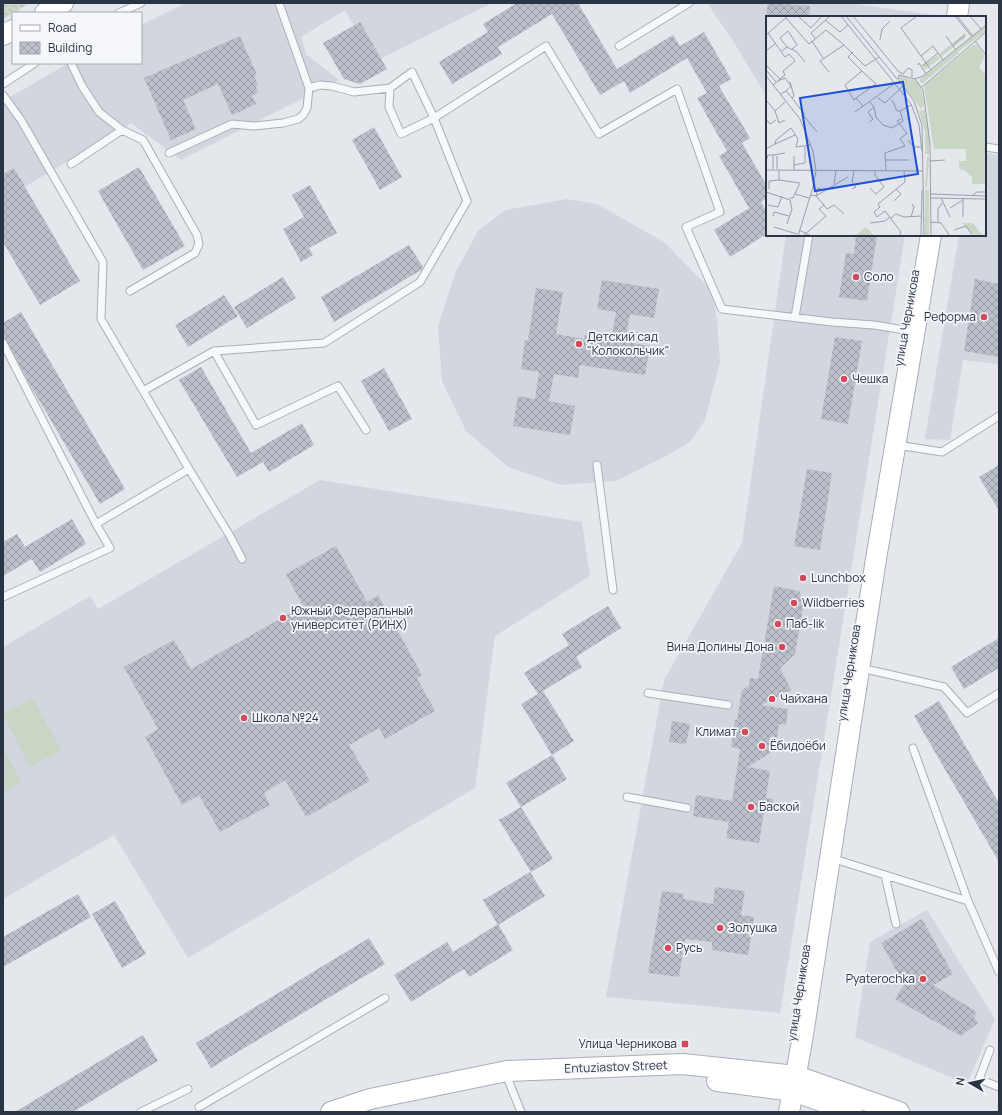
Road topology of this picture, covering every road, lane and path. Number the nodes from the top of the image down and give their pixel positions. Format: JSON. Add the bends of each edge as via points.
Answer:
{"nodes":[{"id":1,"x":62,"y":3,"type":"edge"},
{"id":2,"x":141,"y":3,"type":"edge"},
{"id":3,"x":279,"y":3,"type":"edge"},
{"id":4,"x":689,"y":3,"type":"edge"},
{"id":5,"x":959,"y":3,"type":"edge"},
{"id":6,"x":969,"y":3,"type":"edge"},
{"id":7,"x":47,"y":12,"type":"edge"},
{"id":8,"x":121,"y":12,"type":"edge"},
{"id":9,"x":957,"y":16,"type":"edge"},
{"id":10,"x":966,"y":16,"type":"edge"},
{"id":11,"x":12,"y":30,"type":"edge"},
{"id":12,"x":3,"y":35,"type":"edge"},
{"id":13,"x":619,"y":46,"type":"dead end"},
{"id":14,"x":33,"y":64,"type":"edge"},
{"id":15,"x":71,"y":64,"type":"edge"},
{"id":16,"x":3,"y":84,"type":"edge"},
{"id":17,"x":309,"y":88,"type":"junction"},
{"id":18,"x":390,"y":88,"type":"junction"},
{"id":19,"x":3,"y":95,"type":"edge"},
{"id":20,"x":434,"y":118,"type":"junction"},
{"id":21,"x":122,"y":130,"type":"junction"},
{"id":22,"x":986,"y":147,"type":"edge"},
{"id":23,"x":999,"y":149,"type":"edge"},
{"id":24,"x":169,"y":153,"type":"dead end"},
{"id":25,"x":71,"y":164,"type":"dead end"},
{"id":26,"x":809,"y":236,"type":"edge"},
{"id":27,"x":921,"y":236,"type":"edge"},
{"id":28,"x":931,"y":236,"type":"edge"},
{"id":29,"x":130,"y":291,"type":"dead end"},
{"id":30,"x":794,"y":317,"type":"junction"},
{"id":31,"x":905,"y":330,"type":"junction"},
{"id":32,"x":3,"y":343,"type":"edge"},
{"id":33,"x":214,"y":351,"type":"junction"},
{"id":34,"x":143,"y":391,"type":"junction"},
{"id":35,"x":999,"y":416,"type":"edge"},
{"id":36,"x":366,"y":430,"type":"dead end"},
{"id":37,"x":895,"y":445,"type":"junction"},
{"id":38,"x":597,"y":465,"type":"dead end"},
{"id":39,"x":189,"y":469,"type":"junction"},
{"id":40,"x":96,"y":524,"type":"junction"},
{"id":41,"x":242,"y":559,"type":"dead end"},
{"id":42,"x":613,"y":590,"type":"dead end"},
{"id":43,"x":3,"y":597,"type":"edge"},
{"id":44,"x":859,"y":668,"type":"junction"},
{"id":45,"x":648,"y":693,"type":"dead end"},
{"id":46,"x":999,"y":693,"type":"edge"},
{"id":47,"x":728,"y":705,"type":"dead end"},
{"id":48,"x":913,"y":748,"type":"dead end"},
{"id":49,"x":627,"y":797,"type":"dead end"},
{"id":50,"x":687,"y":808,"type":"dead end"},
{"id":51,"x":830,"y":858,"type":"junction"},
{"id":52,"x":885,"y":875,"type":"junction"},
{"id":53,"x":968,"y":901,"type":"junction"},
{"id":54,"x":896,"y":924,"type":"dead end"},
{"id":55,"x":999,"y":972,"type":"edge"},
{"id":56,"x":385,"y":998,"type":"dead end"},
{"id":57,"x":990,"y":1050,"type":"dead end"},
{"id":58,"x":510,"y":1082,"type":"junction"},
{"id":59,"x":790,"y":1083,"type":"junction"},
{"id":60,"x":999,"y":1087,"type":"edge"},
{"id":61,"x":188,"y":1089,"type":"dead end"},
{"id":62,"x":199,"y":1107,"type":"dead end"},
{"id":63,"x":141,"y":1112,"type":"edge"},
{"id":64,"x":331,"y":1112,"type":"edge"},
{"id":65,"x":363,"y":1112,"type":"edge"},
{"id":66,"x":521,"y":1112,"type":"edge"},
{"id":67,"x":779,"y":1112,"type":"edge"},
{"id":68,"x":789,"y":1112,"type":"edge"},
{"id":69,"x":852,"y":1112,"type":"edge"},
{"id":70,"x":899,"y":1112,"type":"edge"}],
"edges":[{"from":1,"to":7,"type":"street"},
{"from":2,"to":8,"type":"lane"},
{"from":3,"to":17,"type":"lane"},
{"from":4,"to":13,"type":"lane"},
{"from":5,"to":9,"type":"street"},
{"from":6,"to":10,"type":"street"},
{"from":11,"to":12,"type":"street"},
{"from":14,"to":16,"type":"lane"},
{"from":15,"to":21,"type":"lane","via":[[99,112]]},
{"from":17,"to":18,"type":"lane","via":[[320,85],[332,86],[354,92]]},
{"from":17,"to":24,"type":"lane","via":[[307,108],[298,119],[254,126],[232,124]]},
{"from":18,"to":20,"type":"lane","via":[[412,72]]},
{"from":18,"to":20,"type":"lane","via":[[389,107],[401,134]]},
{"from":19,"to":34,"type":"lane","via":[[21,120],[103,262],[101,319]]},
{"from":20,"to":30,"type":"lane","via":[[546,46],[599,134],[677,89],[720,212],[686,227],[722,309]]},
{"from":20,"to":33,"type":"lane","via":[[467,201],[420,282],[324,344]]},
{"from":21,"to":25,"type":"lane"},
{"from":21,"to":29,"type":"lane","via":[[143,140],[197,235],[199,244],[195,253]]},
{"from":22,"to":23,"type":"lane"},
{"from":26,"to":30,"type":"lane"},
{"from":27,"to":31,"type":"street","name":"улица Черникова"},
{"from":28,"to":37,"type":"street","name":"улица Черникова"},
{"from":30,"to":31,"type":"lane","via":[[874,324]]},
{"from":31,"to":59,"type":"street","name":"улица Черникова","via":[[867,559]]},
{"from":32,"to":40,"type":"lane"},
{"from":33,"to":34,"type":"lane"},
{"from":33,"to":36,"type":"lane","via":[[256,425],[338,386]]},
{"from":34,"to":39,"type":"lane"},
{"from":35,"to":37,"type":"lane","via":[[942,452]]},
{"from":37,"to":44,"type":"street","name":"улица Черникова"},
{"from":38,"to":42,"type":"lane"},
{"from":39,"to":40,"type":"lane"},
{"from":39,"to":41,"type":"lane"},
{"from":40,"to":43,"type":"lane","via":[[110,548]]},
{"from":44,"to":46,"type":"lane","via":[[944,687],[967,713]]},
{"from":44,"to":51,"type":"street","name":"улица Черникова"},
{"from":45,"to":47,"type":"lane"},
{"from":48,"to":53,"type":"lane"},
{"from":49,"to":50,"type":"lane"},
{"from":51,"to":52,"type":"lane"},
{"from":51,"to":59,"type":"street","name":"улица Черникова"},
{"from":52,"to":53,"type":"lane"},
{"from":52,"to":54,"type":"lane"},
{"from":53,"to":55,"type":"lane"},
{"from":56,"to":62,"type":"lane"},
{"from":57,"to":60,"type":"lane","via":[[979,1079]]},
{"from":58,"to":59,"type":"street","via":[[682,1077]]},
{"from":58,"to":65,"type":"street"},
{"from":58,"to":66,"type":"lane"},
{"from":59,"to":64,"type":"street","name":"Entuziastov Street","via":[[683,1064],[507,1071],[370,1099]]},
{"from":59,"to":67,"type":"street","name":"улица Черникова"},
{"from":59,"to":68,"type":"street","name":"улица Черникова"},
{"from":59,"to":69,"type":"street"},
{"from":59,"to":70,"type":"street","name":"Entuziastov Street"},
{"from":61,"to":63,"type":"lane"}]}
